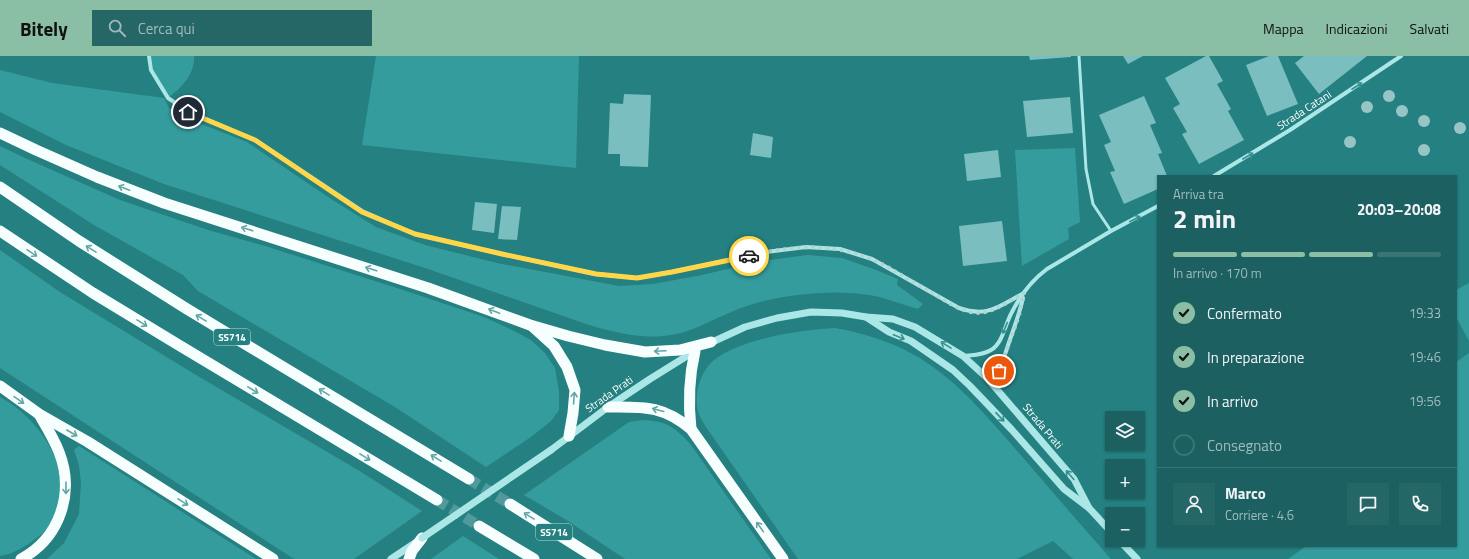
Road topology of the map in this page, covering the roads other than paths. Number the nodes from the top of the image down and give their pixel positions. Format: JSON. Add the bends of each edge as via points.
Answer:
{"nodes":[{"id":1,"x":149,"y":56,"type":"edge"},
{"id":2,"x":1079,"y":56,"type":"edge"},
{"id":3,"x":1401,"y":56,"type":"edge"},
{"id":4,"x":0,"y":133,"type":"edge"},
{"id":5,"x":1216,"y":175,"type":"edge"},
{"id":6,"x":0,"y":188,"type":"edge"},
{"id":7,"x":1157,"y":207,"type":"edge"},
{"id":8,"x":0,"y":231,"type":"edge"},
{"id":9,"x":1111,"y":231,"type":"junction"},
{"id":10,"x":1024,"y":293,"type":"junction"},
{"id":11,"x":866,"y":317,"type":"junction"},
{"id":12,"x":530,"y":325,"type":"junction"},
{"id":13,"x":711,"y":342,"type":"junction"},
{"id":14,"x":695,"y":350,"type":"junction"},
{"id":15,"x":963,"y":356,"type":"junction"},
{"id":16,"x":0,"y":386,"type":"edge"},
{"id":17,"x":996,"y":388,"type":"junction"},
{"id":18,"x":608,"y":407,"type":"junction"},
{"id":19,"x":39,"y":414,"type":"junction"},
{"id":20,"x":691,"y":429,"type":"junction"},
{"id":21,"x":569,"y":436,"type":"junction"},
{"id":22,"x":469,"y":479,"type":"tunnel mouth"},
{"id":23,"x":437,"y":500,"type":"tunnel mouth"},
{"id":24,"x":510,"y":504,"type":"tunnel mouth"},
{"id":25,"x":1089,"y":508,"type":"junction"},
{"id":26,"x":1105,"y":525,"type":"edge"},
{"id":27,"x":479,"y":526,"type":"tunnel mouth"},
{"id":28,"x":422,"y":538,"type":"junction"},
{"id":29,"x":1126,"y":547,"type":"edge"},
{"id":30,"x":21,"y":559,"type":"edge"},
{"id":31,"x":273,"y":559,"type":"edge"},
{"id":32,"x":391,"y":559,"type":"edge"},
{"id":33,"x":409,"y":559,"type":"edge"},
{"id":34,"x":534,"y":559,"type":"edge"},
{"id":35,"x":597,"y":559,"type":"edge"},
{"id":36,"x":783,"y":559,"type":"edge"},
{"id":37,"x":1137,"y":559,"type":"edge"}],
"edges":[{"from":1,"to":10,"type":"street","via":[[151,70],[168,98],[188,112],[255,140],[362,212],[415,234],[596,274],[637,278],[766,252],[806,247],[840,249],[872,259],[959,308],[976,313],[990,310]]},
{"from":2,"to":9,"type":"lane","via":[[1086,169],[1093,204]]},
{"from":5,"to":3,"type":"street","name":"Strada Catani","one_way":true,"via":[[1290,130]]},
{"from":12,"to":4,"type":"highway","one_way":true,"via":[[428,288],[164,203],[97,178]]},
{"from":22,"to":6,"type":"highway","number":"SS714","one_way":true,"via":[[187,309]]},
{"from":9,"to":7,"type":"street","one_way":true},
{"from":8,"to":23,"type":"highway","one_way":true,"via":[[93,293]]},
{"from":9,"to":10,"type":"street","via":[[1047,269]]},
{"from":10,"to":15,"type":"street","one_way":true,"via":[[996,346],[981,354]]},
{"from":10,"to":17,"type":"street","via":[[1019,316],[1000,365]]},
{"from":11,"to":13,"type":"street","name":"Strada Prati","via":[[830,312],[797,314],[745,327]]},
{"from":15,"to":11,"type":"street","name":"Strada Prati","one_way":true,"via":[[915,327],[893,319]]},
{"from":11,"to":25,"type":"street","name":"Strada Prati","one_way":true,"via":[[889,332],[911,341],[953,370],[1012,430],[1064,489]]},
{"from":13,"to":12,"type":"highway","one_way":true,"via":[[680,350],[645,352],[605,345]]},
{"from":21,"to":12,"type":"highway","one_way":true,"via":[[575,390],[567,367],[554,346]]},
{"from":13,"to":14,"type":"street","name":"Strada Prati"},
{"from":14,"to":18,"type":"street","name":"Strada Prati"},
{"from":14,"to":20,"type":"highway","via":[[688,398]]},
{"from":15,"to":17,"type":"street","name":"Strada Prati"},
{"from":16,"to":19,"type":"highway","one_way":true},
{"from":25,"to":17,"type":"street","name":"Strada Prati","one_way":true,"via":[[1074,479]]},
{"from":20,"to":18,"type":"highway","one_way":true,"via":[[666,412],[655,409]]},
{"from":18,"to":21,"type":"street","name":"Strada Prati"},
{"from":19,"to":30,"type":"highway","one_way":true,"via":[[59,452],[66,480],[66,494],[58,522],[50,535],[33,552]]},
{"from":19,"to":31,"type":"highway","one_way":true,"via":[[88,442]]},
{"from":36,"to":20,"type":"highway","one_way":true},
{"from":21,"to":28,"type":"street","name":"Strada Prati","bridge":true},
{"from":35,"to":24,"type":"highway","number":"SS714","one_way":true},
{"from":25,"to":26,"type":"street","name":"Strada Prati"},
{"from":27,"to":34,"type":"highway"},
{"from":28,"to":32,"type":"street","name":"Strada Prati"},
{"from":28,"to":33,"type":"highway"},
{"from":29,"to":37,"type":"street"}]}
